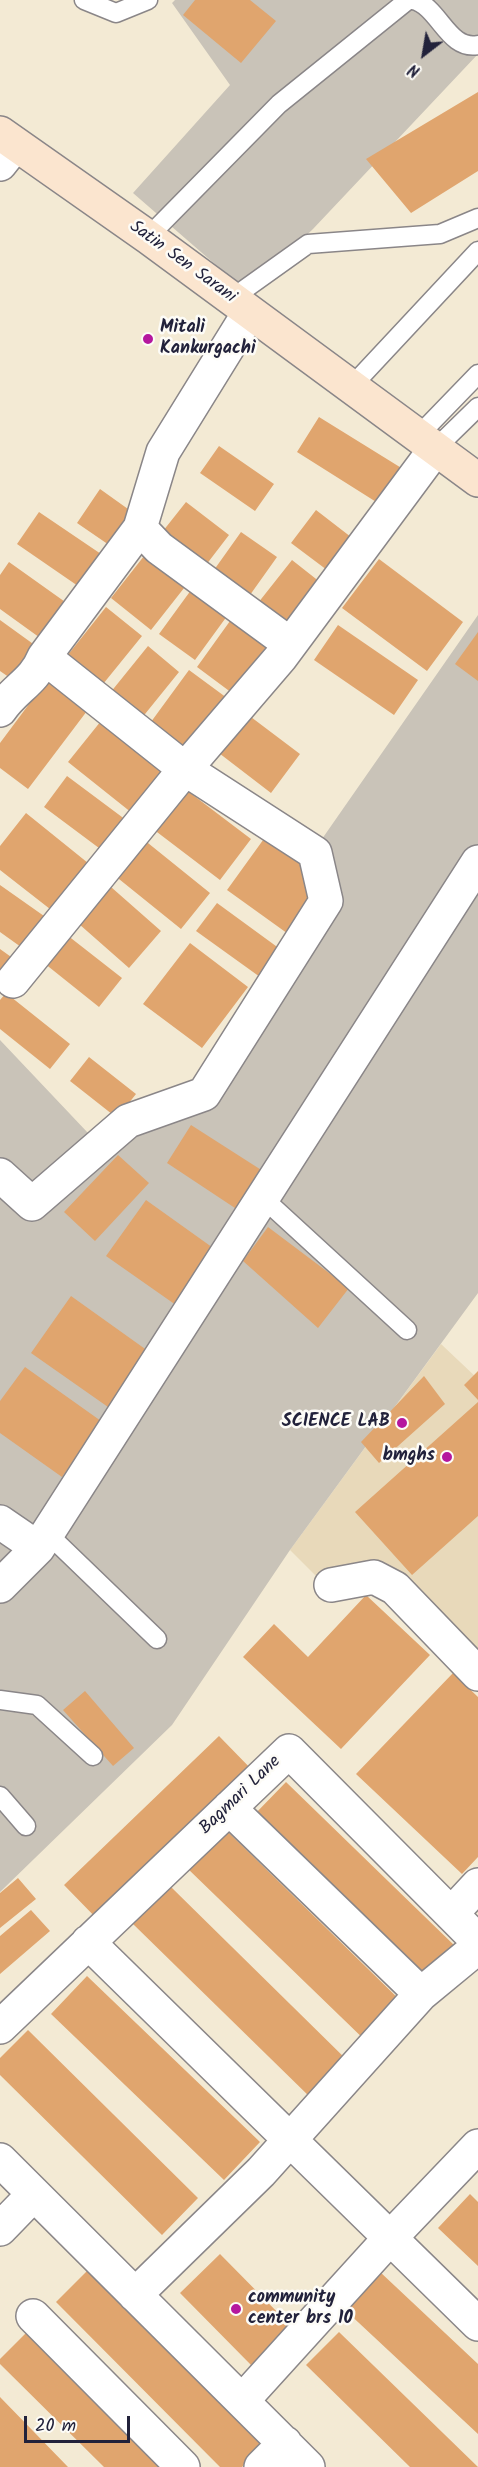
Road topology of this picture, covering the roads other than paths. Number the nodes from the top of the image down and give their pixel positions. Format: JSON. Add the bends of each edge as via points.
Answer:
{"nodes":[{"id":1,"x":84,"y":0,"type":"edge"},
{"id":2,"x":148,"y":0,"type":"edge"},
{"id":3,"x":408,"y":0,"type":"edge"},
{"id":4,"x":413,"y":0,"type":"edge"},
{"id":5,"x":478,"y":45,"type":"edge"},
{"id":6,"x":5,"y":147,"type":"edge"},
{"id":7,"x":478,"y":218,"type":"edge"},
{"id":8,"x":148,"y":237,"type":"junction"},
{"id":9,"x":478,"y":251,"type":"edge"},
{"id":10,"x":240,"y":306,"type":"junction"},
{"id":11,"x":478,"y":374,"type":"edge"},
{"id":12,"x":351,"y":387,"type":"junction"},
{"id":13,"x":478,"y":407,"type":"edge"},
{"id":14,"x":427,"y":442,"type":"junction"},
{"id":15,"x":478,"y":480,"type":"edge"},
{"id":16,"x":140,"y":528,"type":"junction"},
{"id":17,"x":290,"y":644,"type":"junction"},
{"id":18,"x":44,"y":657,"type":"junction"},
{"id":19,"x":3,"y":700,"type":"edge"},
{"id":20,"x":185,"y":769,"type":"junction"},
{"id":21,"x":478,"y":862,"type":"edge"},
{"id":22,"x":13,"y":981,"type":"dead end"},
{"id":23,"x":0,"y":1175,"type":"edge"},
{"id":24,"x":263,"y":1198,"type":"junction"},
{"id":25,"x":407,"y":1330,"type":"dead end"},
{"id":26,"x":0,"y":1522,"type":"edge"},
{"id":27,"x":42,"y":1541,"type":"junction"},
{"id":28,"x":331,"y":1585,"type":"dead end"},
{"id":29,"x":0,"y":1586,"type":"edge"},
{"id":30,"x":157,"y":1639,"type":"dead end"},
{"id":31,"x":478,"y":1674,"type":"edge"},
{"id":32,"x":0,"y":1700,"type":"edge"},
{"id":33,"x":93,"y":1756,"type":"dead end"},
{"id":34,"x":0,"y":1796,"type":"edge"},
{"id":35,"x":229,"y":1808,"type":"junction"},
{"id":36,"x":26,"y":1826,"type":"dead end"},
{"id":37,"x":478,"y":1885,"type":"edge"},
{"id":38,"x":452,"y":1914,"type":"junction"},
{"id":39,"x":478,"y":1941,"type":"edge"},
{"id":40,"x":88,"y":1942,"type":"junction"},
{"id":41,"x":478,"y":1947,"type":"edge"},
{"id":42,"x":421,"y":1994,"type":"junction"},
{"id":43,"x":0,"y":2027,"type":"edge"},
{"id":44,"x":290,"y":2140,"type":"junction"},
{"id":45,"x":478,"y":2146,"type":"edge"},
{"id":46,"x":0,"y":2160,"type":"edge"},
{"id":47,"x":34,"y":2194,"type":"junction"},
{"id":48,"x":0,"y":2229,"type":"edge"},
{"id":49,"x":390,"y":2238,"type":"junction"},
{"id":50,"x":135,"y":2295,"type":"junction"},
{"id":51,"x":33,"y":2316,"type":"dead end"},
{"id":52,"x":478,"y":2324,"type":"edge"},
{"id":53,"x":242,"y":2401,"type":"junction"},
{"id":54,"x":285,"y":2444,"type":"junction"},
{"id":55,"x":183,"y":2467,"type":"edge"},
{"id":56,"x":261,"y":2467,"type":"edge"},
{"id":57,"x":308,"y":2467,"type":"edge"}],
"edges":[{"from":1,"to":2,"type":"lane","via":[[116,13]]},
{"from":3,"to":8,"type":"lane","via":[[279,104]]},
{"from":4,"to":5,"type":"lane","via":[[431,12],[459,43]]},
{"from":6,"to":8,"type":"main road","name":"Satin Sen Sarani"},
{"from":7,"to":10,"type":"lane","via":[[440,234],[308,244]]},
{"from":8,"to":10,"type":"main road","name":"Satin Sen Sarani"},
{"from":9,"to":12,"type":"lane"},
{"from":10,"to":12,"type":"main road","name":"Satin Sen Sarani"},
{"from":10,"to":16,"type":"street","via":[[163,452]]},
{"from":11,"to":14,"type":"lane"},
{"from":12,"to":14,"type":"main road","name":"Satin Sen Sarani"},
{"from":13,"to":14,"type":"lane"},
{"from":14,"to":15,"type":"main road","name":"Satin Sen Sarani"},
{"from":14,"to":17,"type":"street"},
{"from":16,"to":17,"type":"street","via":[[159,548]]},
{"from":16,"to":18,"type":"street"},
{"from":17,"to":20,"type":"street"},
{"from":18,"to":19,"type":"street","via":[[38,672]]},
{"from":18,"to":20,"type":"street"},
{"from":20,"to":22,"type":"street"},
{"from":20,"to":23,"type":"street","via":[[315,853],[326,901],[204,1094],[128,1121],[32,1204]]},
{"from":21,"to":24,"type":"street"},
{"from":24,"to":25,"type":"lane"},
{"from":24,"to":27,"type":"street"},
{"from":26,"to":27,"type":"street"},
{"from":27,"to":29,"type":"street"},
{"from":27,"to":30,"type":"lane"},
{"from":28,"to":31,"type":"street","via":[[374,1577],[395,1588]]},
{"from":32,"to":33,"type":"lane","via":[[37,1705]]},
{"from":34,"to":36,"type":"lane"},
{"from":35,"to":38,"type":"street","name":"Bagmari Lane","via":[[289,1751]]},
{"from":35,"to":40,"type":"street","name":"Bagmari Lane"},
{"from":35,"to":42,"type":"street"},
{"from":37,"to":38,"type":"street"},
{"from":38,"to":39,"type":"street","name":"Bagmari Lane"},
{"from":40,"to":43,"type":"street","name":"Bagmari Lane"},
{"from":40,"to":44,"type":"street"},
{"from":41,"to":42,"type":"street"},
{"from":42,"to":44,"type":"street"},
{"from":44,"to":49,"type":"street"},
{"from":44,"to":50,"type":"street"},
{"from":45,"to":49,"type":"street"},
{"from":46,"to":47,"type":"street"},
{"from":47,"to":48,"type":"street"},
{"from":47,"to":50,"type":"street"},
{"from":49,"to":52,"type":"street"},
{"from":49,"to":53,"type":"street"},
{"from":50,"to":53,"type":"street"},
{"from":51,"to":55,"type":"street"},
{"from":53,"to":54,"type":"street"},
{"from":54,"to":56,"type":"street"},
{"from":54,"to":57,"type":"street"}]}
